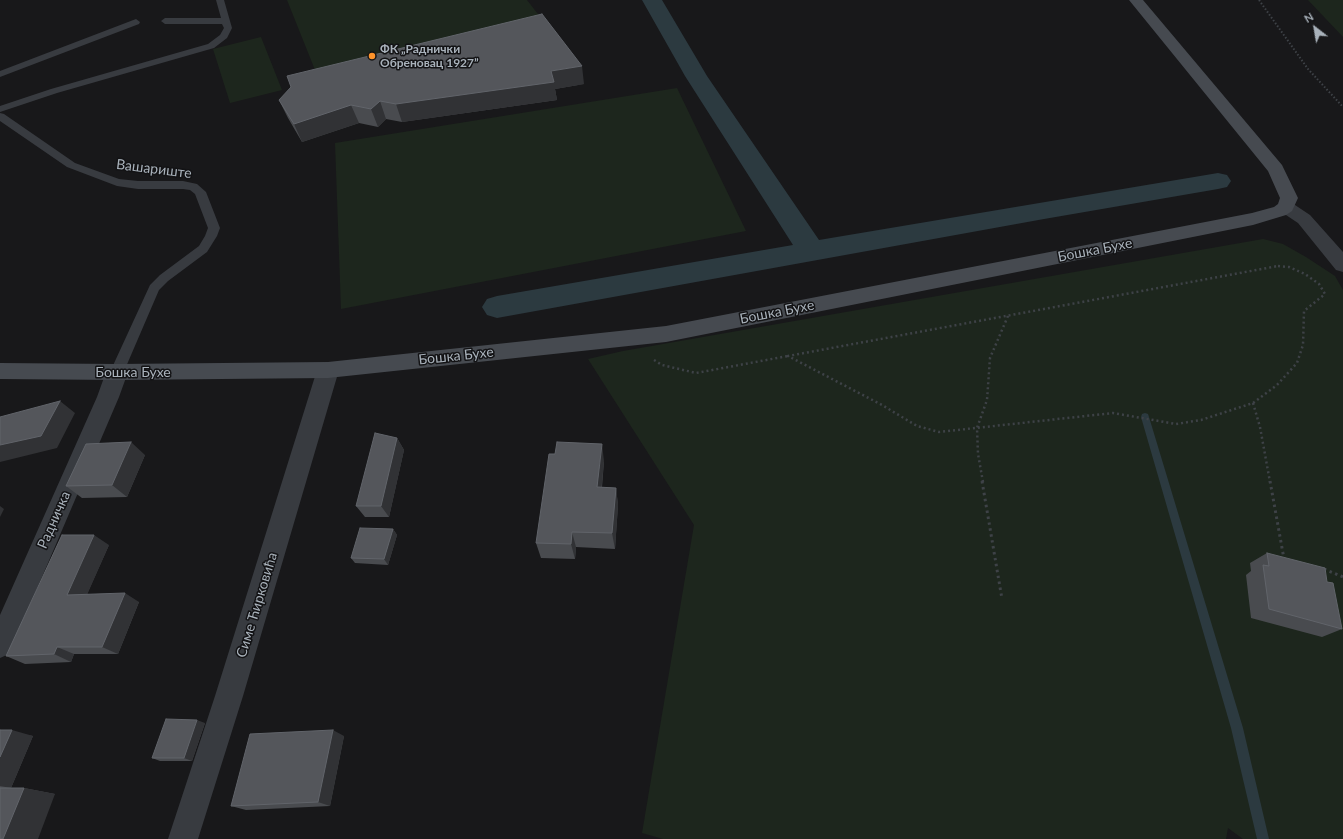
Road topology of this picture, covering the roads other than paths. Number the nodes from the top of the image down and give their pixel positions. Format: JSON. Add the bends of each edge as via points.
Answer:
{"nodes":[{"id":1,"x":220,"y":0,"type":"edge"},
{"id":2,"x":1136,"y":0,"type":"edge"},
{"id":3,"x":165,"y":21,"type":"dead end"},
{"id":4,"x":226,"y":21,"type":"junction"},
{"id":5,"x":136,"y":22,"type":"dead end"},
{"id":6,"x":0,"y":74,"type":"edge"},
{"id":7,"x":0,"y":109,"type":"edge"},
{"id":8,"x":0,"y":116,"type":"edge"},
{"id":9,"x":1286,"y":206,"type":"junction"},
{"id":10,"x":1343,"y":265,"type":"edge"},
{"id":11,"x":328,"y":370,"type":"junction"},
{"id":12,"x":0,"y":371,"type":"edge"},
{"id":13,"x":117,"y":372,"type":"junction"},
{"id":14,"x":0,"y":645,"type":"edge"},
{"id":15,"x":183,"y":839,"type":"edge"}],
"edges":[{"from":1,"to":4,"type":"lane"},
{"from":2,"to":9,"type":"main road","via":[[1276,169],[1289,198]]},
{"from":3,"to":4,"type":"lane"},
{"from":4,"to":7,"type":"lane","via":[[228,28],[224,36],[201,50],[54,91]]},
{"from":5,"to":6,"type":"lane"},
{"from":8,"to":13,"type":"lane","name":"Вашариште","via":[[71,165],[117,182],[138,185],[183,185],[200,192],[214,228],[211,236],[203,249],[154,288]]},
{"from":9,"to":10,"type":"street","via":[[1304,219]]},
{"from":9,"to":11,"type":"main road","name":"Бошка Бухе","via":[[1280,211],[1253,219],[666,334]]},
{"from":11,"to":13,"type":"main road","name":"Бошка Бухе"},
{"from":11,"to":15,"type":"street","name":"Симе Ћирковића"},
{"from":12,"to":13,"type":"main road","name":"Бошка Бухе"},
{"from":13,"to":14,"type":"street","name":"Радничка"}]}
